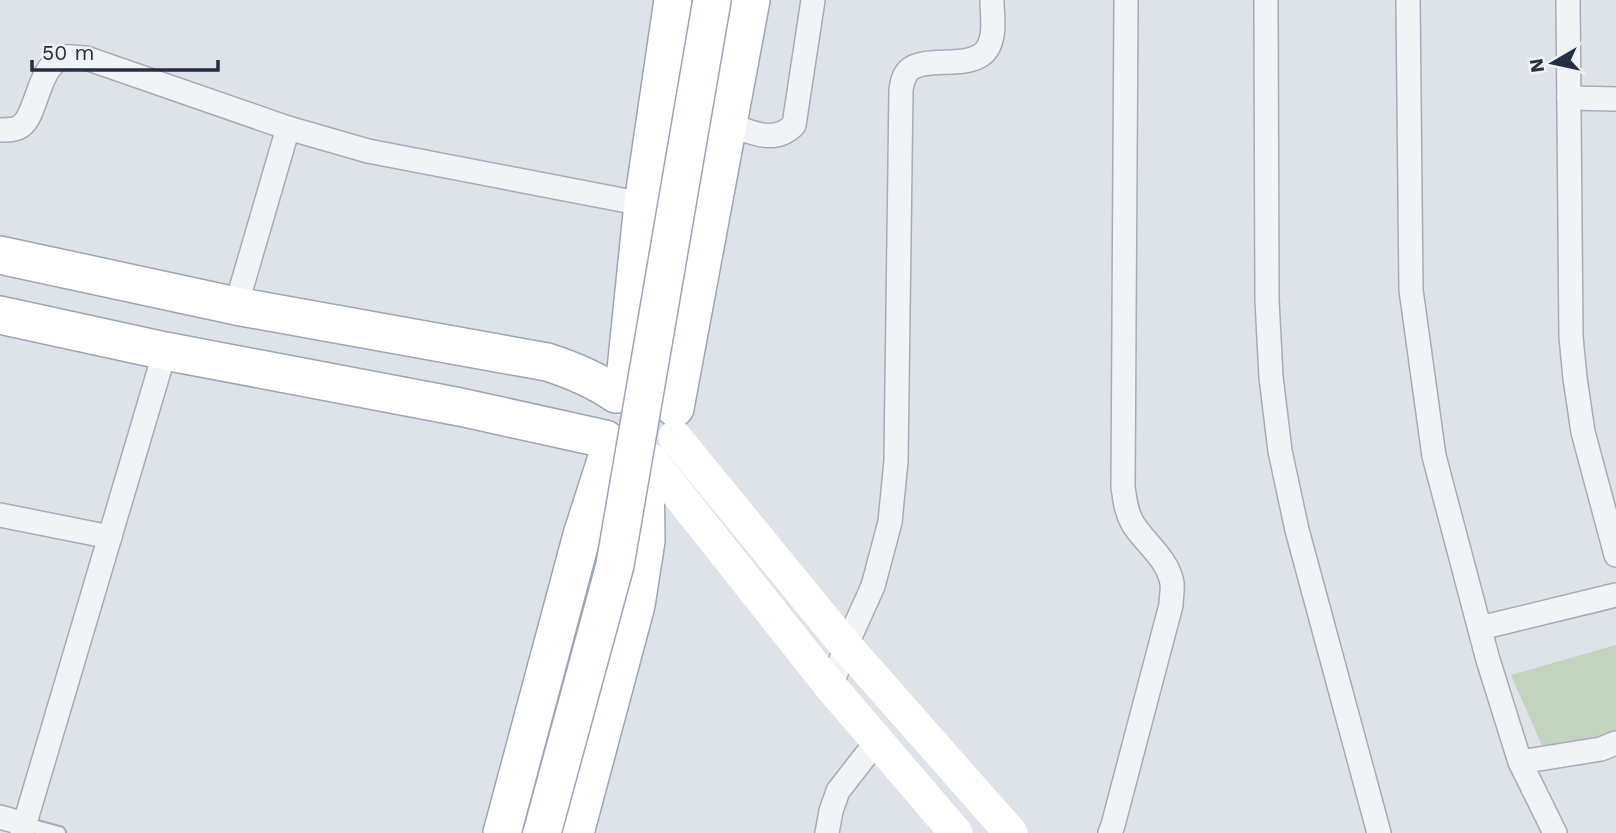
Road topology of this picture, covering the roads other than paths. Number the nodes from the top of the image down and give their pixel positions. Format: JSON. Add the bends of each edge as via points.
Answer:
{"nodes":[{"id":1,"x":673,"y":0,"type":"edge"},
{"id":2,"x":712,"y":0,"type":"edge"},
{"id":3,"x":751,"y":0,"type":"edge"},
{"id":4,"x":813,"y":0,"type":"edge"},
{"id":5,"x":992,"y":0,"type":"edge"},
{"id":6,"x":1126,"y":0,"type":"edge"},
{"id":7,"x":1266,"y":0,"type":"edge"},
{"id":8,"x":1408,"y":0,"type":"edge"},
{"id":9,"x":1568,"y":0,"type":"edge"},
{"id":10,"x":1569,"y":98,"type":"junction"},
{"id":11,"x":1616,"y":99,"type":"edge"},
{"id":12,"x":728,"y":124,"type":"junction"},
{"id":13,"x":288,"y":128,"type":"junction"},
{"id":14,"x":0,"y":130,"type":"edge"},
{"id":15,"x":643,"y":204,"type":"junction"},
{"id":16,"x":0,"y":255,"type":"edge"},
{"id":17,"x":236,"y":306,"type":"junction"},
{"id":18,"x":0,"y":315,"type":"edge"},
{"id":19,"x":165,"y":351,"type":"junction"},
{"id":20,"x":620,"y":391,"type":"junction"},
{"id":21,"x":661,"y":442,"type":"junction"},
{"id":22,"x":608,"y":443,"type":"junction"},
{"id":23,"x":0,"y":515,"type":"edge"},
{"id":24,"x":110,"y":537,"type":"junction"},
{"id":25,"x":1616,"y":555,"type":"edge"},
{"id":26,"x":1616,"y":595,"type":"edge"},
{"id":27,"x":1480,"y":628,"type":"junction"},
{"id":28,"x":846,"y":646,"type":"junction"},
{"id":29,"x":831,"y":687,"type":"junction"},
{"id":30,"x":877,"y":741,"type":"junction"},
{"id":31,"x":1616,"y":743,"type":"edge"},
{"id":32,"x":1520,"y":762,"type":"junction"},
{"id":33,"x":0,"y":817,"type":"edge"},
{"id":34,"x":23,"y":829,"type":"edge"},
{"id":35,"x":59,"y":833,"type":"edge"},
{"id":36,"x":502,"y":833,"type":"edge"},
{"id":37,"x":542,"y":833,"type":"edge"},
{"id":38,"x":575,"y":833,"type":"edge"},
{"id":39,"x":827,"y":833,"type":"edge"},
{"id":40,"x":956,"y":833,"type":"edge"},
{"id":41,"x":1011,"y":833,"type":"edge"},
{"id":42,"x":1110,"y":833,"type":"edge"},
{"id":43,"x":1379,"y":833,"type":"edge"},
{"id":44,"x":1555,"y":833,"type":"edge"}],
"edges":[{"from":1,"to":15,"type":"main road"},
{"from":2,"to":37,"type":"main road","bridge":true,"via":[[615,565]]},
{"from":3,"to":12,"type":"main road"},
{"from":4,"to":12,"type":"street","via":[[794,125],[774,136]]},
{"from":5,"to":28,"type":"street","via":[[992,36],[978,57],[910,68],[903,78],[896,461],[890,522],[873,586]]},
{"from":6,"to":42,"type":"street","via":[[1123,487],[1133,524],[1157,553],[1172,583],[1171,604]]},
{"from":7,"to":43,"type":"street","via":[[1267,300],[1280,451]]},
{"from":8,"to":27,"type":"street","via":[[1410,289],[1434,456]]},
{"from":9,"to":10,"type":"street"},
{"from":10,"to":11,"type":"street"},
{"from":10,"to":25,"type":"street","via":[[1575,378],[1583,432]]},
{"from":12,"to":21,"type":"main road"},
{"from":13,"to":14,"type":"street","via":[[86,58],[65,57],[52,65],[20,127]]},
{"from":13,"to":15,"type":"street","via":[[368,151]]},
{"from":13,"to":17,"type":"street"},
{"from":15,"to":20,"type":"main road"},
{"from":16,"to":17,"type":"main road"},
{"from":17,"to":20,"type":"main road","via":[[547,362]]},
{"from":18,"to":19,"type":"main road"},
{"from":19,"to":22,"type":"main road","via":[[460,407]]},
{"from":19,"to":24,"type":"street"},
{"from":20,"to":21,"type":"main road","via":[[644,386],[669,399]]},
{"from":20,"to":22,"type":"main road","via":[[604,410],[602,429]]},
{"from":21,"to":22,"type":"main road","via":[[626,459]]},
{"from":21,"to":28,"type":"main road"},
{"from":21,"to":29,"type":"main road"},
{"from":21,"to":38,"type":"main road","via":[[636,605]]},
{"from":22,"to":36,"type":"main road"},
{"from":23,"to":24,"type":"street"},
{"from":24,"to":34,"type":"street"},
{"from":26,"to":27,"type":"street"},
{"from":27,"to":32,"type":"street"},
{"from":28,"to":29,"type":"street"},
{"from":28,"to":41,"type":"main road"},
{"from":29,"to":30,"type":"main road"},
{"from":30,"to":39,"type":"street","via":[[838,791]]},
{"from":30,"to":40,"type":"main road"},
{"from":31,"to":32,"type":"street","via":[[1601,750]]},
{"from":32,"to":44,"type":"street"},
{"from":33,"to":34,"type":"street"},
{"from":34,"to":35,"type":"lane"}]}
